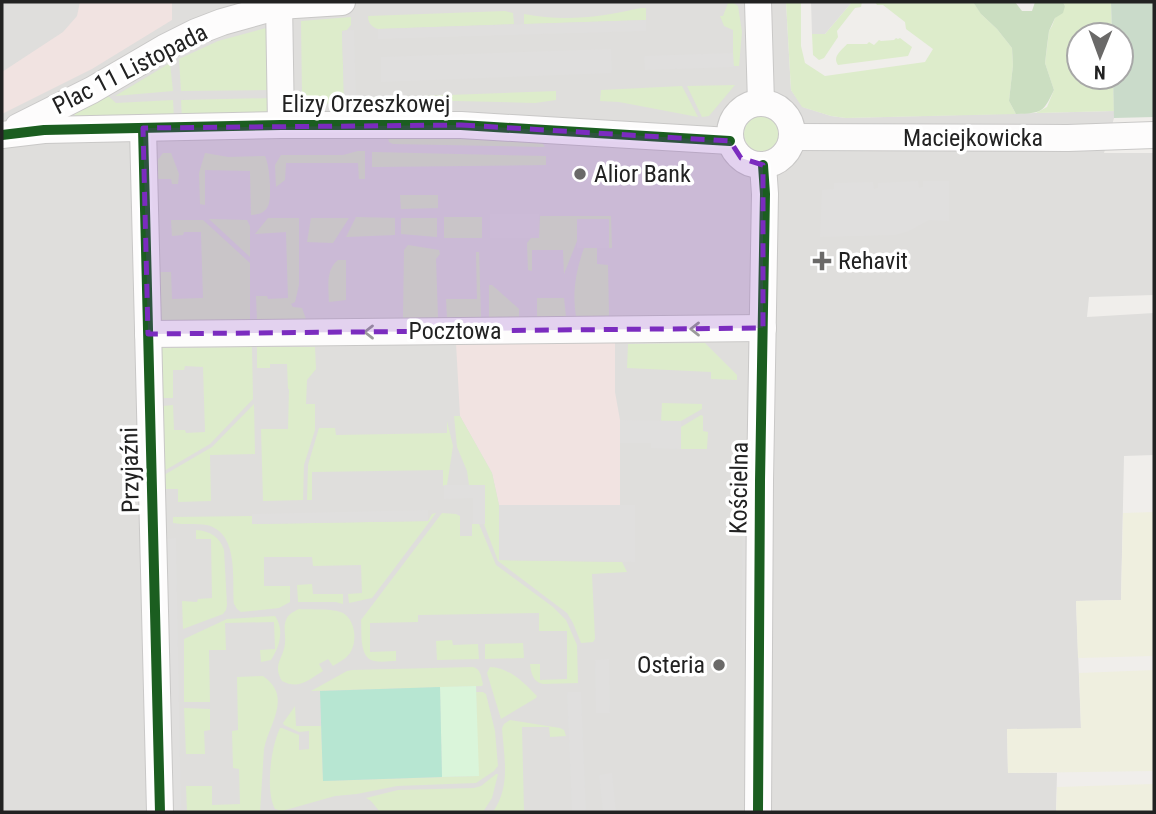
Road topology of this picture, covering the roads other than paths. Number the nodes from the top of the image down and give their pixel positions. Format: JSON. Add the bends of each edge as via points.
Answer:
{"nodes":[{"id":1,"x":342,"y":2,"type":"edge"},
{"id":2,"x":758,"y":2,"type":"edge"},
{"id":3,"x":279,"y":4,"type":"edge"},
{"id":4,"x":761,"y":103,"type":"junction"},
{"id":5,"x":281,"y":125,"type":"junction"},
{"id":6,"x":143,"y":128,"type":"junction"},
{"id":7,"x":3,"y":134,"type":"edge"},
{"id":8,"x":1154,"y":135,"type":"edge"},
{"id":9,"x":792,"y":137,"type":"junction"},
{"id":10,"x":730,"y":141,"type":"junction"},
{"id":11,"x":763,"y":165,"type":"junction"},
{"id":12,"x":763,"y":328,"type":"junction"},
{"id":13,"x":148,"y":334,"type":"junction"},
{"id":14,"x":160,"y":812,"type":"edge"},
{"id":15,"x":758,"y":812,"type":"edge"}],
"edges":[{"from":1,"to":3,"type":"street","name":"Plac 11 Listopada"},
{"from":2,"to":4,"type":"street"},
{"from":3,"to":5,"type":"street"},
{"from":3,"to":7,"type":"street","name":"Plac 11 Listopada","via":[[196,32]]},
{"from":4,"to":9,"type":"street","via":[[785,114]]},
{"from":4,"to":10,"type":"street","via":[[740,111]]},
{"from":5,"to":6,"type":"street","name":"Elizy Orzeszkowej"},
{"from":5,"to":10,"type":"street","name":"Elizy Orzeszkowej","via":[[461,125]]},
{"from":6,"to":7,"type":"street","name":"Elizy Orzeszkowej"},
{"from":6,"to":13,"type":"street","name":"Przyjaźni"},
{"from":8,"to":9,"type":"street","name":"Maciejkowicka"},
{"from":9,"to":11,"type":"street","via":[[786,154]]},
{"from":10,"to":11,"type":"street","via":[[741,158]]},
{"from":11,"to":12,"type":"street","name":"Kościelna"},
{"from":12,"to":13,"type":"street","name":"Pocztowa","one_way":true},
{"from":12,"to":15,"type":"street","name":"Kościelna"},
{"from":13,"to":14,"type":"street","name":"Przyjaźni"}]}
